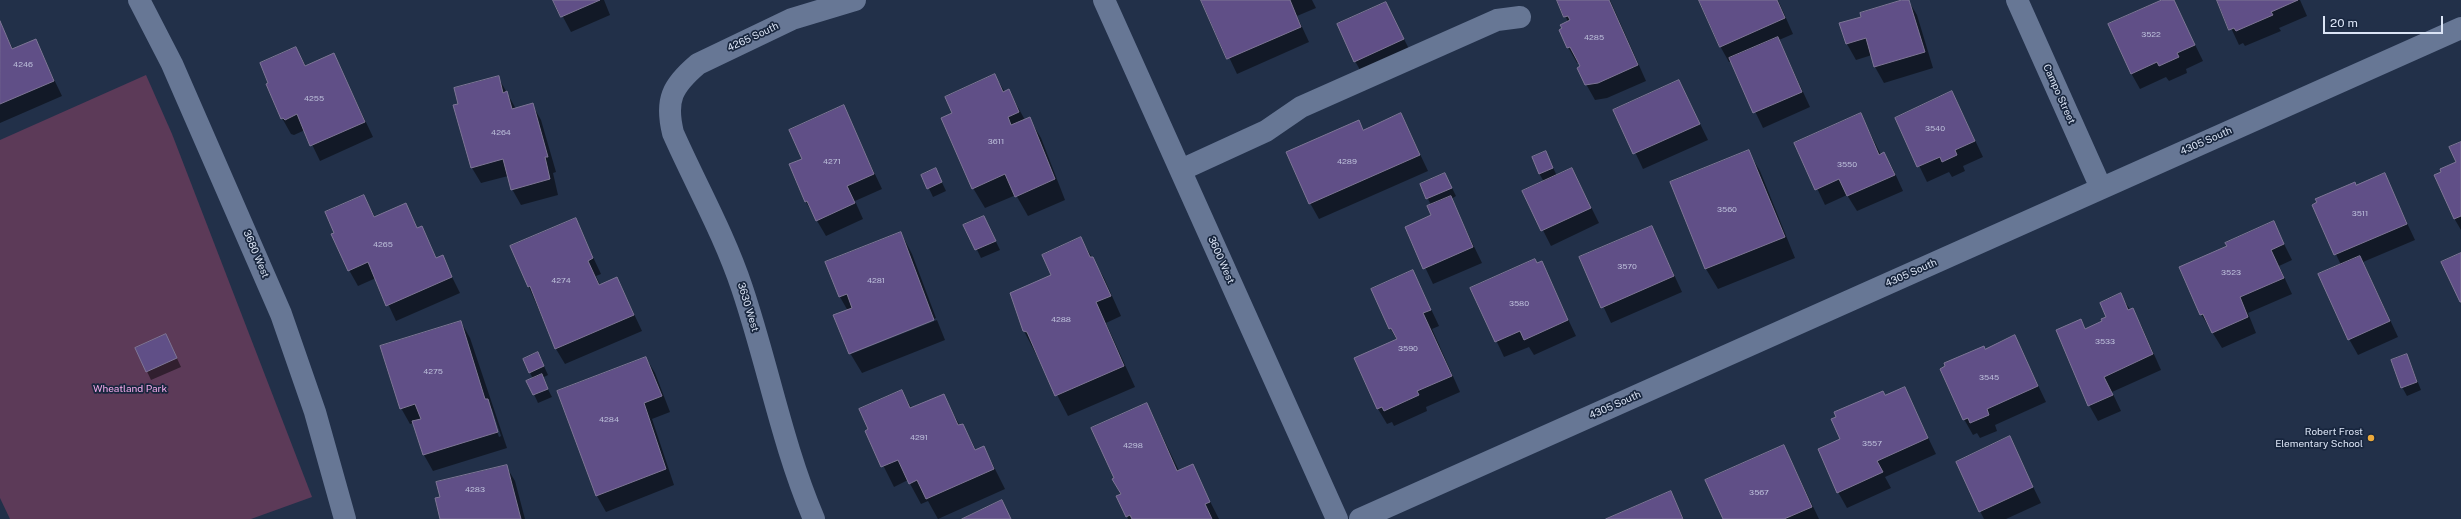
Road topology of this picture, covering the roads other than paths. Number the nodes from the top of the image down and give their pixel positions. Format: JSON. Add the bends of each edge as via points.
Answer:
{"nodes":[{"id":1,"x":139,"y":0,"type":"edge"},
{"id":2,"x":855,"y":0,"type":"edge"},
{"id":3,"x":1104,"y":0,"type":"edge"},
{"id":4,"x":2017,"y":0,"type":"edge"},
{"id":5,"x":1520,"y":17,"type":"dead end"},
{"id":6,"x":2461,"y":28,"type":"edge"},
{"id":7,"x":669,"y":102,"type":"joint"},
{"id":8,"x":1181,"y":170,"type":"junction"},
{"id":9,"x":2102,"y":188,"type":"junction"},
{"id":10,"x":345,"y":519,"type":"edge"},
{"id":11,"x":814,"y":519,"type":"edge"},
{"id":12,"x":1337,"y":519,"type":"edge"},
{"id":13,"x":1360,"y":519,"type":"edge"}],
"edges":[{"from":1,"to":10,"type":"street","name":"3680 West","via":[[172,64],[281,314],[315,412]]},
{"from":2,"to":7,"type":"street","name":"4265 South","via":[[792,19],[703,62],[685,75]]},
{"from":3,"to":8,"type":"street","name":"3600 West"},
{"from":4,"to":9,"type":"street","name":"Campo Street"},
{"from":5,"to":8,"type":"street","via":[[1497,20],[1301,107],[1266,131]]},
{"from":6,"to":9,"type":"street","name":"4305 South"},
{"from":7,"to":11,"type":"street","name":"3630 West","via":[[673,133],[720,230],[742,286],[791,458]]},
{"from":8,"to":12,"type":"street","name":"3600 West"},
{"from":9,"to":13,"type":"street","name":"4305 South"}]}
